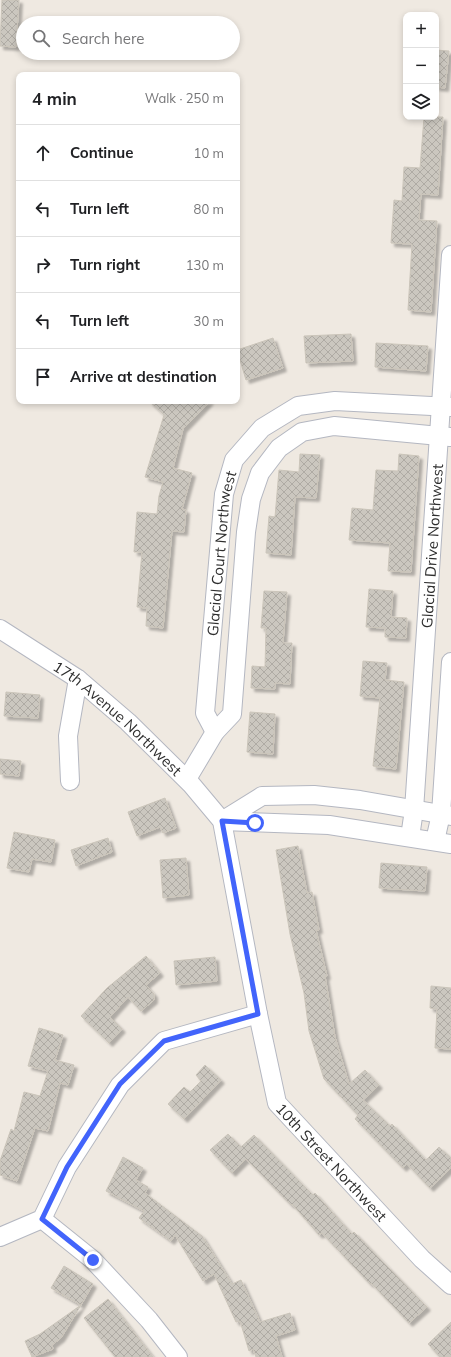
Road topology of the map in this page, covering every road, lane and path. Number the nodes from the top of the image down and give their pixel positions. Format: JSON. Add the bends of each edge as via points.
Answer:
{"nodes":[{"id":1,"x":451,"y":255,"type":"edge"},
{"id":2,"x":446,"y":407,"type":"edge"},
{"id":3,"x":445,"y":437,"type":"edge"},
{"id":4,"x":0,"y":629,"type":"edge"},
{"id":5,"x":451,"y":662,"type":"edge"},
{"id":6,"x":78,"y":679,"type":"junction"},
{"id":7,"x":215,"y":732,"type":"junction"},
{"id":8,"x":187,"y":779,"type":"junction"},
{"id":9,"x":70,"y":781,"type":"dead end"},
{"id":10,"x":414,"y":810,"type":"junction"},
{"id":11,"x":446,"y":815,"type":"edge"},
{"id":12,"x":222,"y":821,"type":"junction"},
{"id":13,"x":410,"y":837,"type":"junction"},
{"id":14,"x":443,"y":843,"type":"edge"},
{"id":15,"x":258,"y":1014,"type":"junction"},
{"id":16,"x":42,"y":1219,"type":"junction"},
{"id":17,"x":0,"y":1237,"type":"edge"},
{"id":18,"x":451,"y":1285,"type":"edge"},
{"id":19,"x":178,"y":1357,"type":"edge"}],
"edges":[{"from":1,"to":2,"type":"street","name":"Glacial Drive Northwest"},
{"from":2,"to":3,"type":"street","name":"Glacial Drive Northwest"},
{"from":2,"to":7,"type":"street","name":"Glacial Court Northwest","via":[[336,401],[298,406],[262,428],[234,460],[224,494],[205,712]]},
{"from":3,"to":7,"type":"street","via":[[334,426],[302,432],[279,448],[260,474],[251,499],[246,532],[232,714]]},
{"from":3,"to":10,"type":"street","name":"Glacial Drive Northwest"},
{"from":4,"to":6,"type":"street","name":"17th Avenue Northwest"},
{"from":5,"to":11,"type":"street"},
{"from":6,"to":8,"type":"street","name":"17th Avenue Northwest","via":[[128,722]]},
{"from":6,"to":9,"type":"street","via":[[68,736]]},
{"from":7,"to":8,"type":"street"},
{"from":8,"to":12,"type":"street","name":"17th Avenue Northwest"},
{"from":10,"to":11,"type":"street"},
{"from":10,"to":12,"type":"street","via":[[314,794],[262,796]]},
{"from":10,"to":13,"type":"street","name":"Glacial Drive Northwest"},
{"from":11,"to":14,"type":"street"},
{"from":12,"to":13,"type":"street","via":[[329,824]]},
{"from":12,"to":15,"type":"street","name":"17th Avenue Northwest"},
{"from":13,"to":14,"type":"street"},
{"from":15,"to":16,"type":"street","via":[[164,1041],[120,1084],[67,1167]]},
{"from":15,"to":18,"type":"street","name":"10th Street Northwest","via":[[276,1103],[422,1259]]},
{"from":16,"to":17,"type":"street"},
{"from":16,"to":19,"type":"street","via":[[93,1260],[149,1320]]}]}
